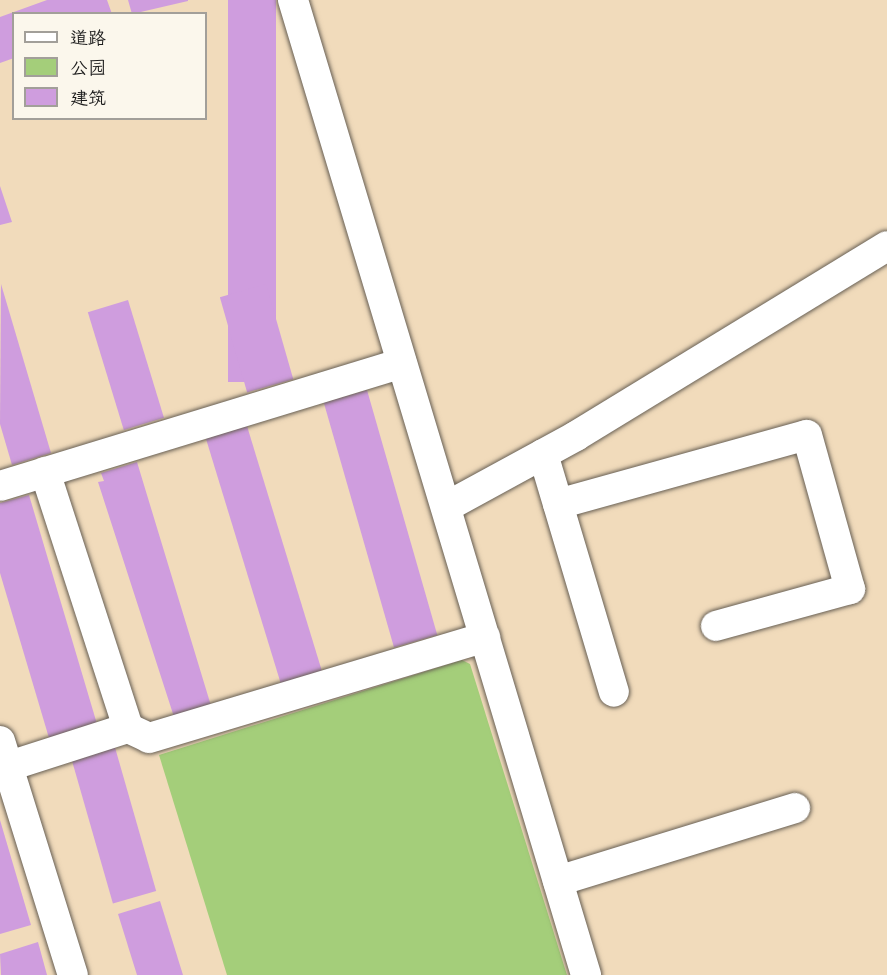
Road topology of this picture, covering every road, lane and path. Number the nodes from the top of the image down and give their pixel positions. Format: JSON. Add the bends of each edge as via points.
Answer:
{"nodes":[{"id":1,"x":293,"y":0,"type":"edge"},
{"id":2,"x":887,"y":246,"type":"edge"},
{"id":3,"x":402,"y":363,"type":"junction"},
{"id":4,"x":543,"y":454,"type":"junction"},
{"id":5,"x":45,"y":472,"type":"junction"},
{"id":6,"x":0,"y":486,"type":"edge"},
{"id":7,"x":558,"y":504,"type":"junction"},
{"id":8,"x":446,"y":507,"type":"junction"},
{"id":9,"x":716,"y":626,"type":"dead end"},
{"id":10,"x":485,"y":637,"type":"junction"},
{"id":11,"x":614,"y":692,"type":"dead end"},
{"id":12,"x":128,"y":728,"type":"junction"},
{"id":13,"x":3,"y":759,"type":"edge"},
{"id":14,"x":795,"y":808,"type":"dead end"},
{"id":15,"x":558,"y":881,"type":"junction"},
{"id":16,"x":73,"y":975,"type":"edge"},
{"id":17,"x":586,"y":975,"type":"edge"}],
"edges":[{"from":1,"to":3,"type":"street"},
{"from":2,"to":4,"type":"street"},
{"from":3,"to":5,"type":"street"},
{"from":3,"to":8,"type":"street"},
{"from":4,"to":7,"type":"street"},
{"from":4,"to":8,"type":"street"},
{"from":5,"to":6,"type":"street"},
{"from":5,"to":12,"type":"street"},
{"from":7,"to":9,"type":"street","via":[[807,435],[850,589]]},
{"from":7,"to":11,"type":"street"},
{"from":8,"to":10,"type":"street"},
{"from":10,"to":12,"type":"street","via":[[149,738]]},
{"from":10,"to":15,"type":"street"},
{"from":12,"to":13,"type":"street"},
{"from":13,"to":16,"type":"street"},
{"from":14,"to":15,"type":"street"},
{"from":15,"to":17,"type":"street"}]}
